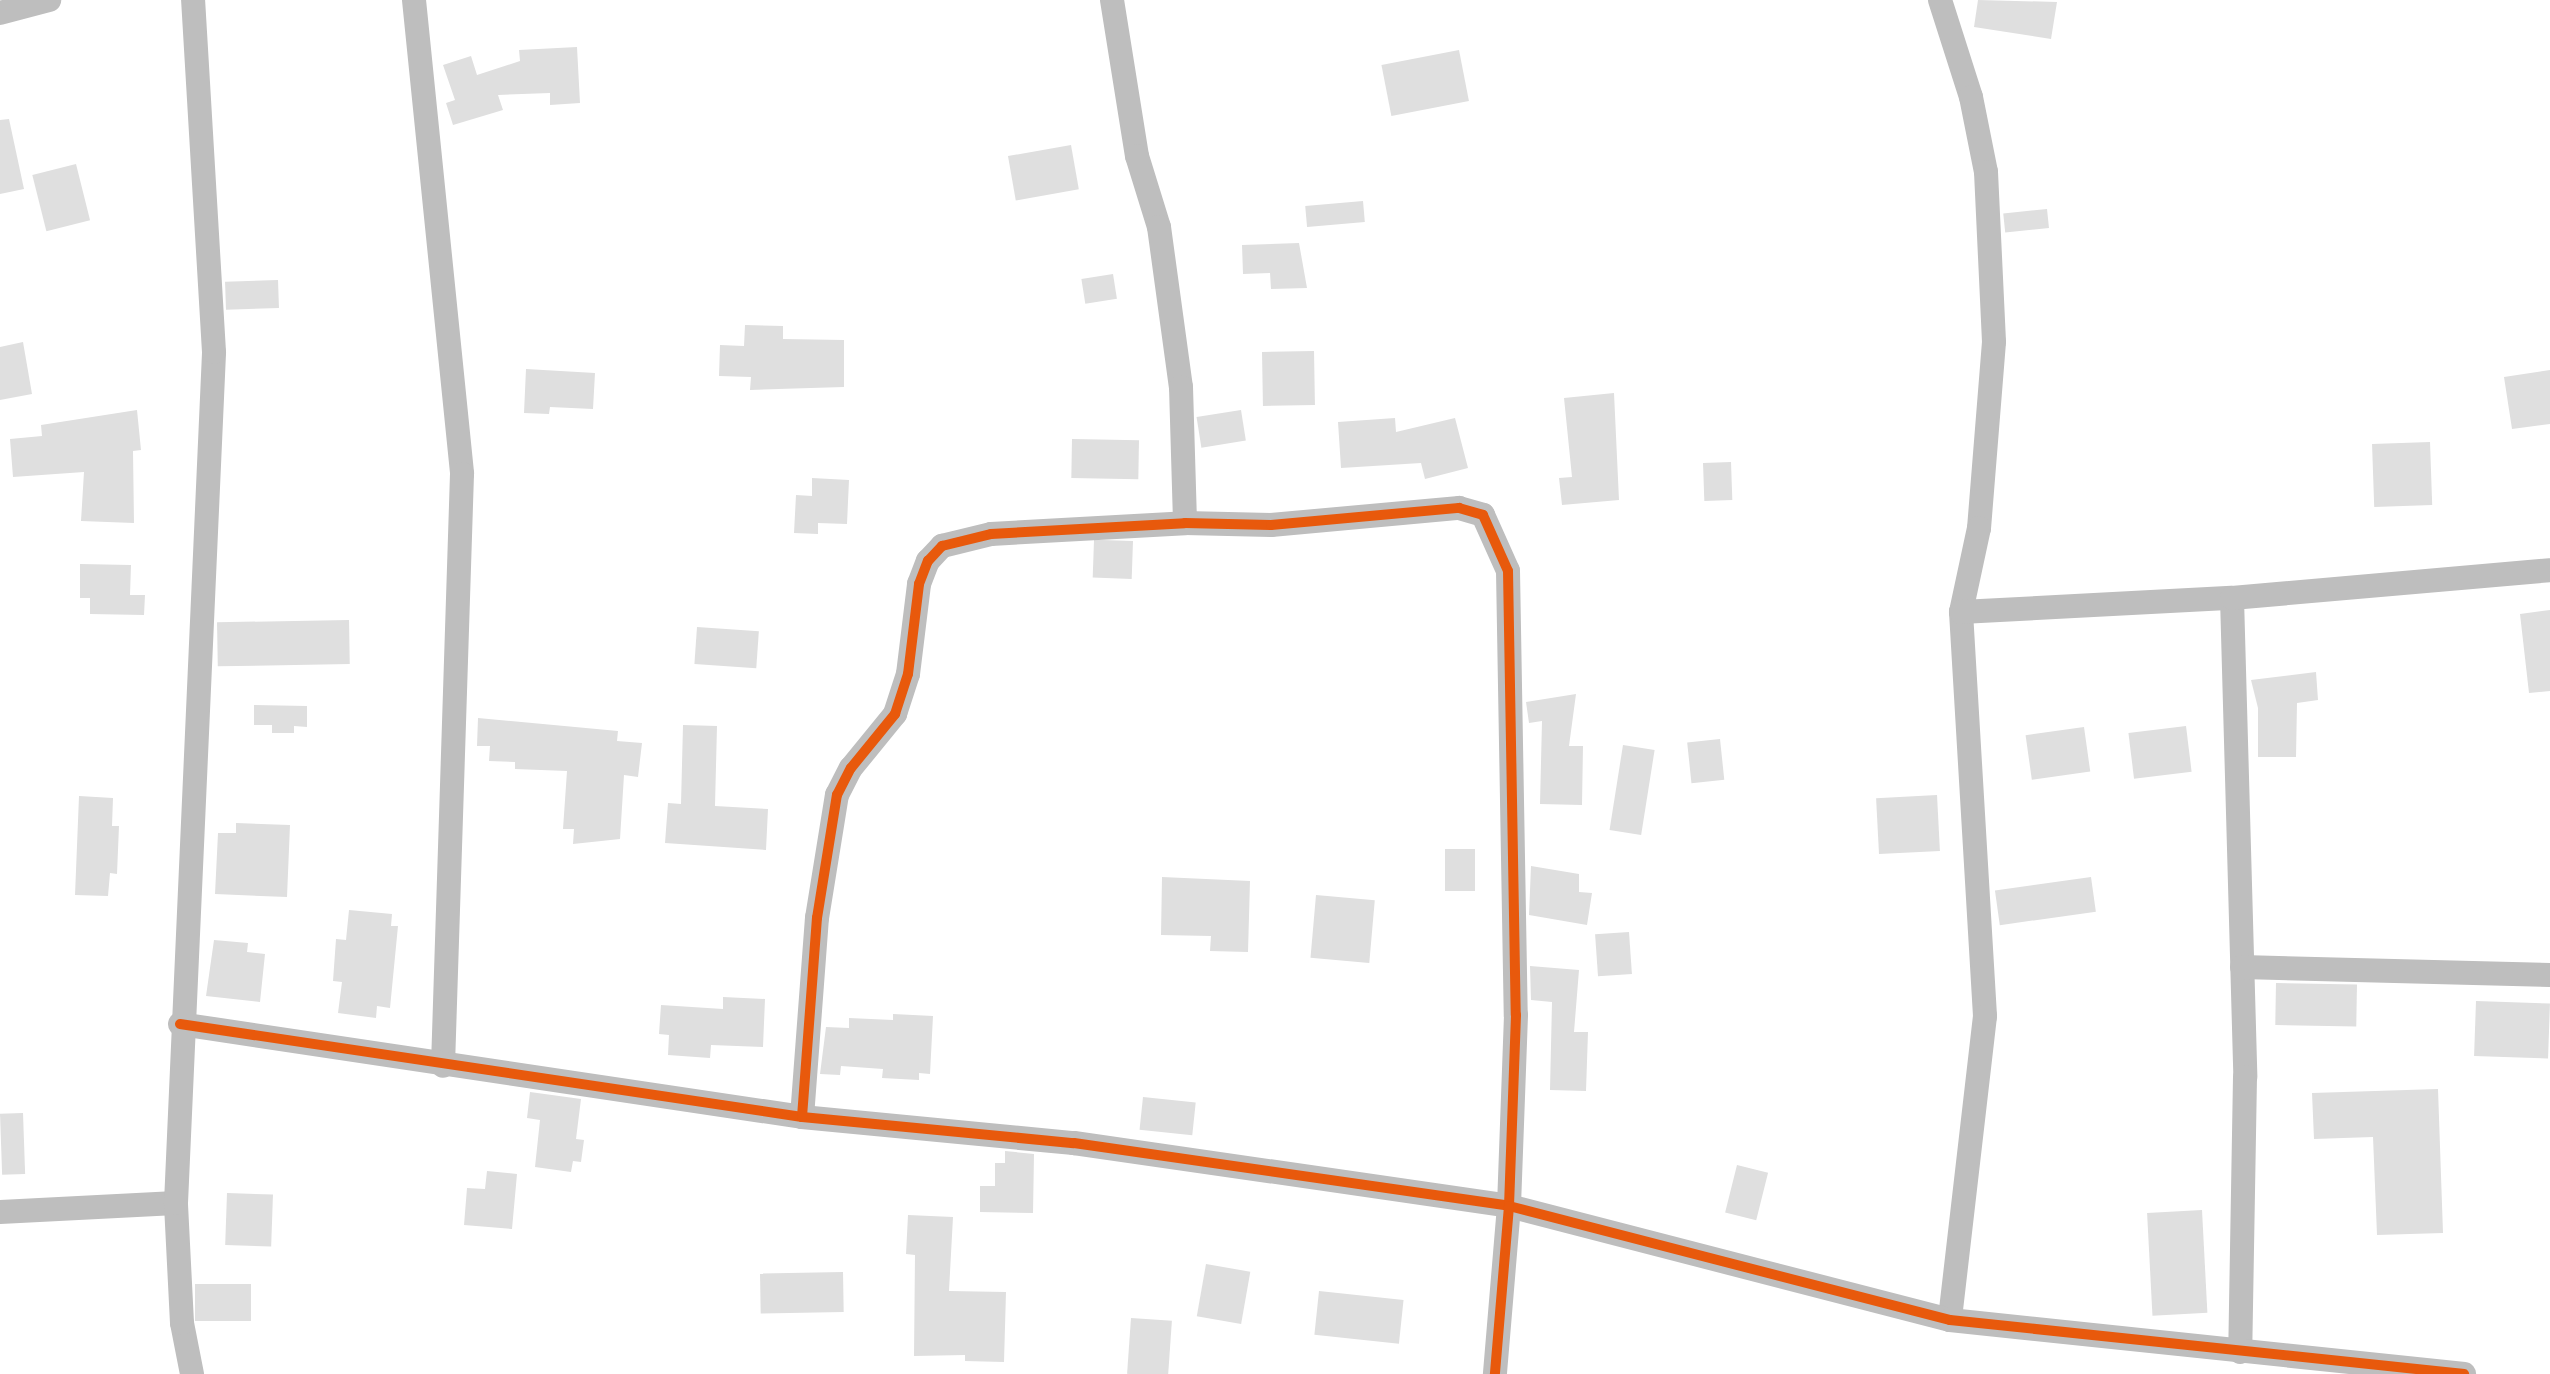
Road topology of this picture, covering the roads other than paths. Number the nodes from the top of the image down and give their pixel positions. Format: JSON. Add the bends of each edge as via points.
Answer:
{"nodes":[{"id":1,"x":49,"y":0,"type":"edge"},
{"id":2,"x":193,"y":0,"type":"edge"},
{"id":3,"x":414,"y":0,"type":"edge"},
{"id":4,"x":1112,"y":0,"type":"edge"},
{"id":5,"x":1940,"y":0,"type":"edge"},
{"id":6,"x":0,"y":13,"type":"edge"},
{"id":7,"x":1185,"y":523,"type":"junction"},
{"id":8,"x":2550,"y":570,"type":"edge"},
{"id":9,"x":2232,"y":598,"type":"junction"},
{"id":10,"x":1961,"y":612,"type":"junction"},
{"id":11,"x":2242,"y":967,"type":"junction"},
{"id":12,"x":2550,"y":975,"type":"edge"},
{"id":13,"x":180,"y":1024,"type":"junction"},
{"id":14,"x":443,"y":1066,"type":"junction"},
{"id":15,"x":802,"y":1117,"type":"junction"},
{"id":16,"x":176,"y":1203,"type":"junction"},
{"id":17,"x":1509,"y":1206,"type":"junction"},
{"id":18,"x":0,"y":1212,"type":"edge"},
{"id":19,"x":1950,"y":1320,"type":"junction"},
{"id":20,"x":2240,"y":1352,"type":"junction"},
{"id":21,"x":192,"y":1374,"type":"edge"},
{"id":22,"x":1495,"y":1374,"type":"edge"},
{"id":23,"x":2464,"y":1374,"type":"edge"}],
"edges":[{"from":1,"to":6,"type":"street"},
{"from":2,"to":13,"type":"street","via":[[214,352]]},
{"from":3,"to":14,"type":"street","via":[[462,474]]},
{"from":4,"to":7,"type":"street","via":[[1137,156],[1159,227],[1181,387]]},
{"from":5,"to":10,"type":"street","via":[[1971,97],[1986,172],[1994,342],[1979,528]]},
{"from":7,"to":15,"type":"street","via":[[956,539],[928,561],[919,584],[908,674],[895,714],[851,768],[834,806],[817,918]]},
{"from":7,"to":17,"type":"street","via":[[1271,525],[1459,508],[1483,515],[1498,540],[1508,571],[1515,983]]},
{"from":8,"to":9,"type":"street"},
{"from":9,"to":10,"type":"street"},
{"from":9,"to":11,"type":"street"},
{"from":10,"to":19,"type":"street","via":[[1985,1016]]},
{"from":11,"to":12,"type":"street"},
{"from":11,"to":20,"type":"street"},
{"from":13,"to":14,"type":"street"},
{"from":13,"to":16,"type":"street"},
{"from":14,"to":15,"type":"street"},
{"from":15,"to":17,"type":"street","via":[[1074,1143]]},
{"from":16,"to":18,"type":"street"},
{"from":16,"to":21,"type":"street","via":[[182,1323]]},
{"from":17,"to":19,"type":"street"},
{"from":17,"to":22,"type":"street"},
{"from":19,"to":20,"type":"street"},
{"from":20,"to":23,"type":"street"}]}
